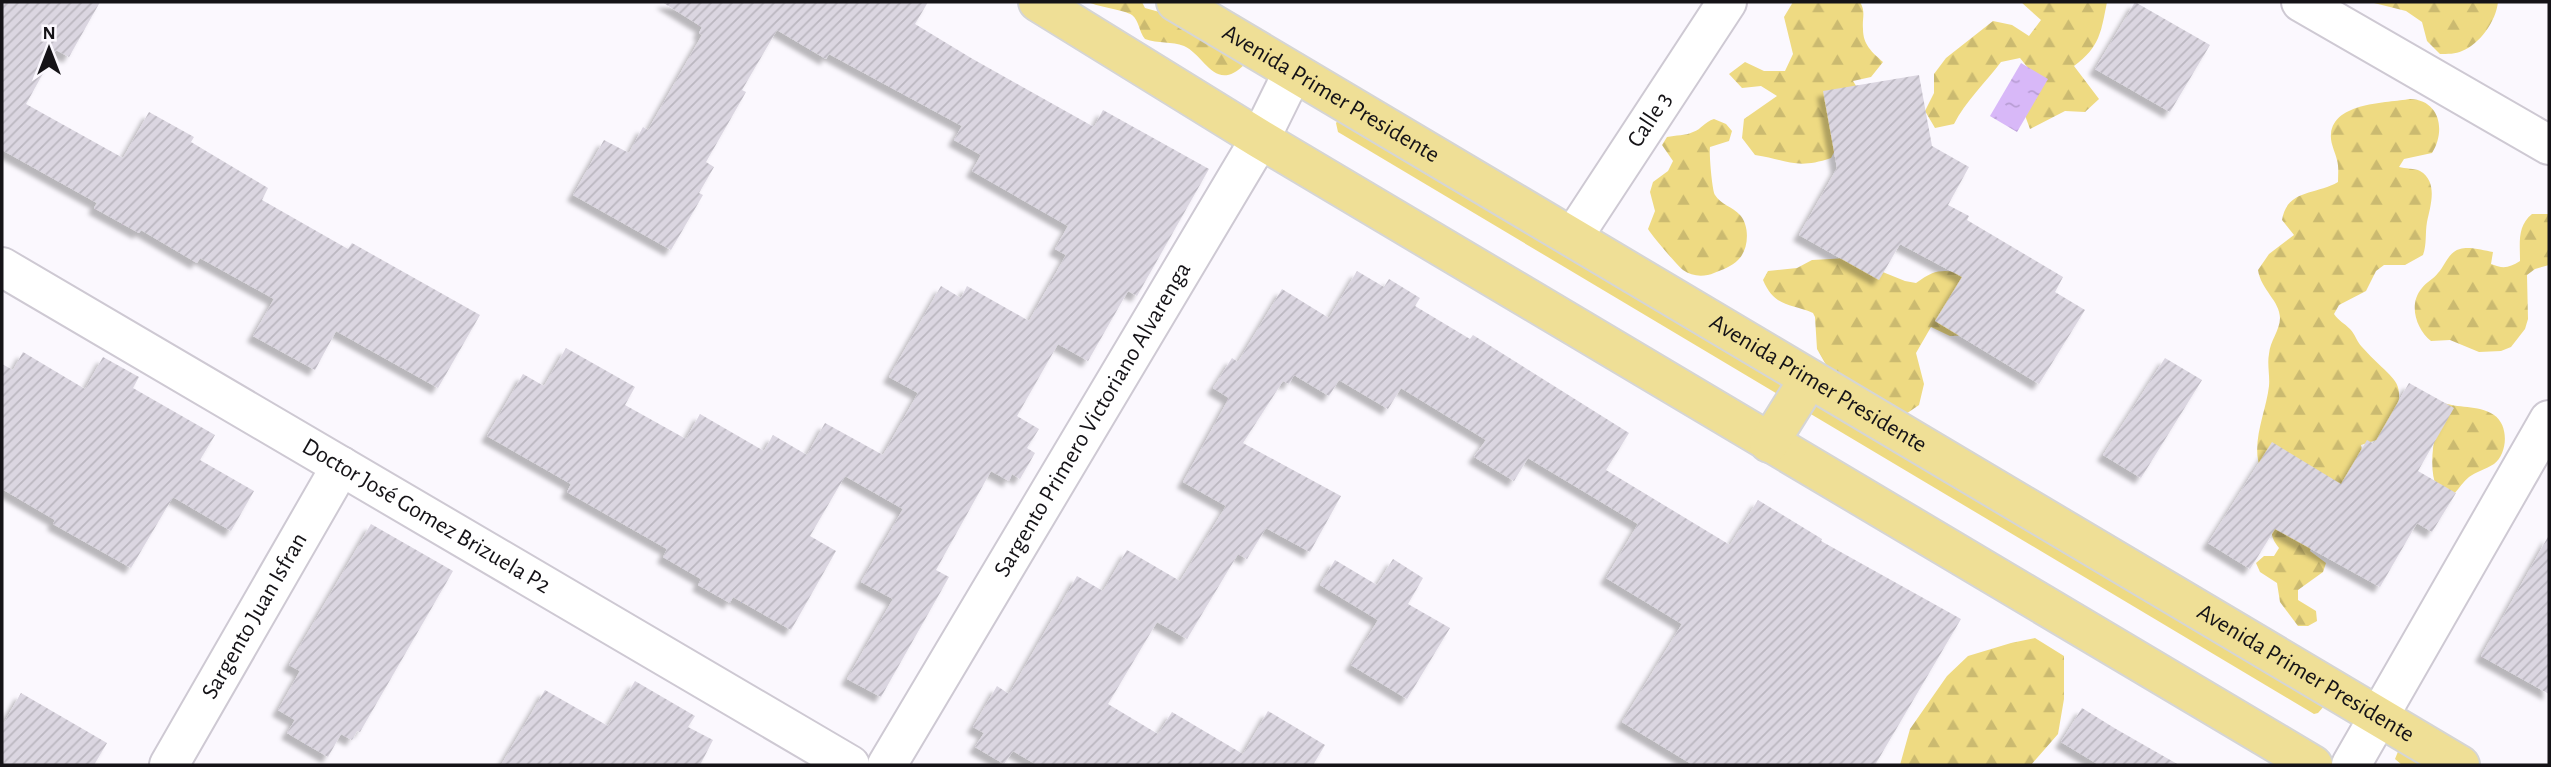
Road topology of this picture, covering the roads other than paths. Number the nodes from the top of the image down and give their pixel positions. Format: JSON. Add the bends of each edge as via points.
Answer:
{"nodes":[{"id":1,"x":1038,"y":2,"type":"edge"},
{"id":2,"x":1176,"y":2,"type":"edge"},
{"id":3,"x":1727,"y":2,"type":"edge"},
{"id":4,"x":2301,"y":2,"type":"edge"},
{"id":5,"x":1293,"y":72,"type":"junction"},
{"id":6,"x":1260,"y":139,"type":"junction"},
{"id":7,"x":2549,"y":145,"type":"edge"},
{"id":8,"x":1573,"y":237,"type":"junction"},
{"id":9,"x":2,"y":267,"type":"edge"},
{"id":10,"x":1809,"y":379,"type":"junction"},
{"id":11,"x":2549,"y":420,"type":"edge"},
{"id":12,"x":1769,"y":443,"type":"junction"},
{"id":13,"x":341,"y":466,"type":"junction"},
{"id":14,"x":2378,"y":718,"type":"junction"},
{"id":15,"x":169,"y":765,"type":"edge"},
{"id":16,"x":850,"y":765,"type":"edge"},
{"id":17,"x":887,"y":765,"type":"edge"},
{"id":18,"x":2313,"y":765,"type":"edge"},
{"id":19,"x":2351,"y":765,"type":"edge"},
{"id":20,"x":2460,"y":765,"type":"edge"}],
"edges":[{"from":1,"to":6,"type":"main road"},
{"from":2,"to":5,"type":"main road","name":"Avenida Primer Presidente"},
{"from":3,"to":8,"type":"street","name":"Calle 3"},
{"from":4,"to":7,"type":"street"},
{"from":5,"to":6,"type":"street","name":"Sargento Primero Victoriano Alvarenga"},
{"from":5,"to":8,"type":"main road","name":"Avenida Primer Presidente"},
{"from":6,"to":12,"type":"main road"},
{"from":6,"to":17,"type":"street","name":"Sargento Primero Victoriano Alvarenga"},
{"from":8,"to":10,"type":"main road","name":"Avenida Primer Presidente"},
{"from":9,"to":13,"type":"street","name":"Doctor José Gomez Brizuela P2"},
{"from":10,"to":12,"type":"main road"},
{"from":10,"to":14,"type":"main road","name":"Avenida Primer Presidente"},
{"from":11,"to":14,"type":"street"},
{"from":12,"to":18,"type":"main road"},
{"from":13,"to":15,"type":"street","name":"Sargento Juan Isfran"},
{"from":13,"to":16,"type":"street","name":"Doctor José Gomez Brizuela P2"},
{"from":14,"to":19,"type":"street"},
{"from":14,"to":20,"type":"main road","name":"Avenida Primer Presidente"}]}
